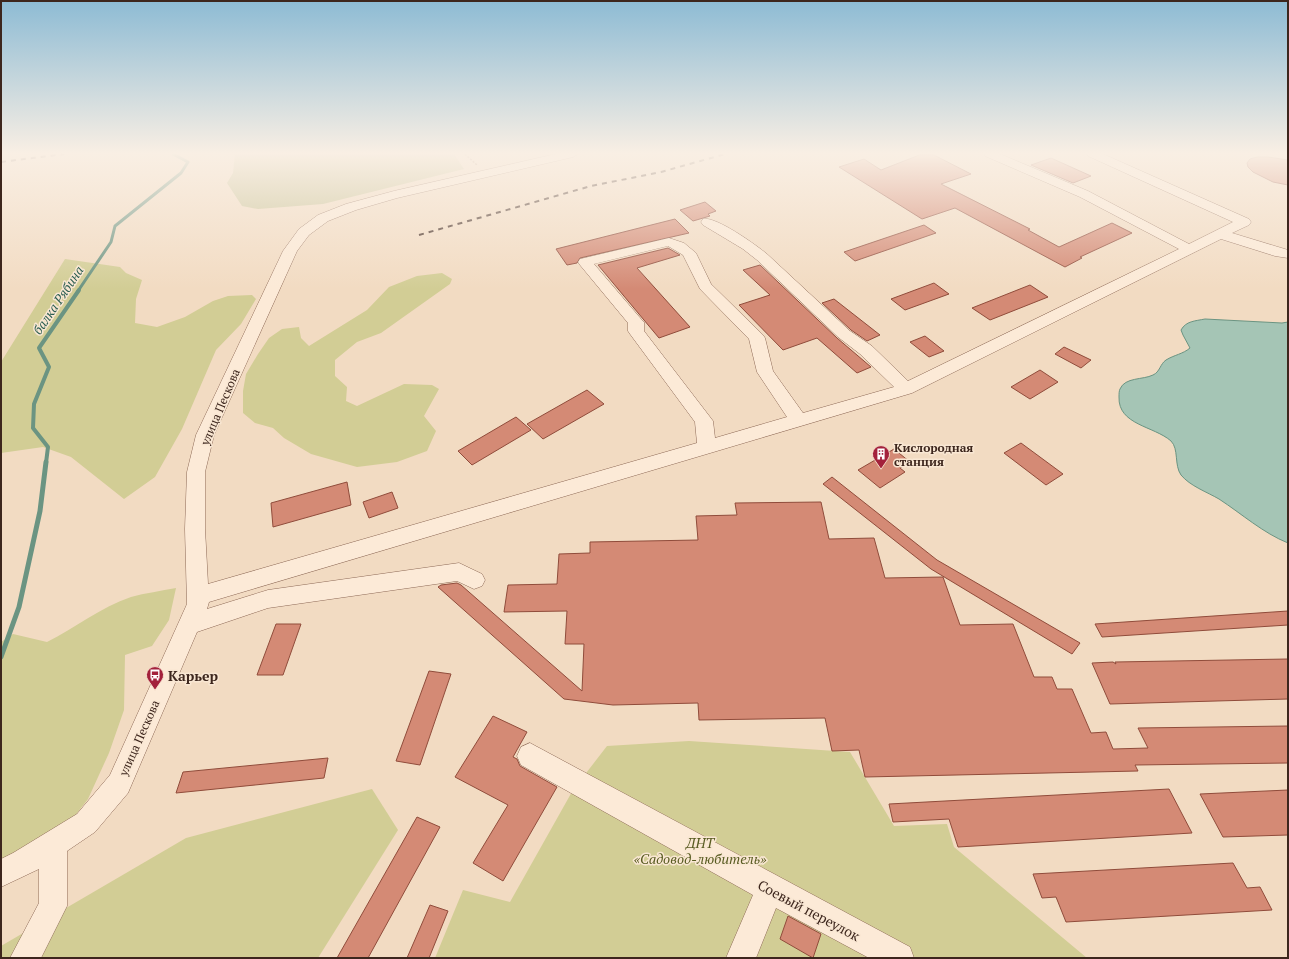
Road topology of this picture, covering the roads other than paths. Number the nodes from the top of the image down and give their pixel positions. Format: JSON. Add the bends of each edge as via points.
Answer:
{"nodes":[{"id":1,"x":381,"y":199,"type":"edge"},
{"id":2,"x":1093,"y":199,"type":"edge"},
{"id":3,"x":1192,"y":199,"type":"edge"},
{"id":4,"x":708,"y":222,"type":"dead end"},
{"id":5,"x":1220,"y":234,"type":"junction"},
{"id":6,"x":1189,"y":249,"type":"junction"},
{"id":7,"x":1288,"y":254,"type":"edge"},
{"id":8,"x":906,"y":390,"type":"junction"},
{"id":9,"x":799,"y":421,"type":"junction"},
{"id":10,"x":707,"y":448,"type":"junction"},
{"id":11,"x":474,"y":580,"type":"dead end"},
{"id":12,"x":197,"y":596,"type":"junction"},
{"id":13,"x":189,"y":624,"type":"junction"},
{"id":14,"x":530,"y":756,"type":"dead end"},
{"id":15,"x":53,"y":844,"type":"junction"},
{"id":16,"x":1,"y":873,"type":"edge"},
{"id":17,"x":770,"y":889,"type":"junction"},
{"id":18,"x":25,"y":958,"type":"edge"},
{"id":19,"x":741,"y":958,"type":"edge"},
{"id":20,"x":899,"y":958,"type":"edge"}],
"edges":[{"from":1,"to":12,"type":"street","name":"улица Пескова","via":[[323,218],[304,232],[290,251],[205,435],[196,472]]},
{"from":2,"to":6,"type":"street"},
{"from":3,"to":5,"type":"street","via":[[1244,222]]},
{"from":4,"to":8,"type":"street","via":[[752,250],[844,334],[871,355]]},
{"from":5,"to":6,"type":"street"},
{"from":5,"to":7,"type":"street"},
{"from":6,"to":8,"type":"street"},
{"from":8,"to":9,"type":"street"},
{"from":9,"to":10,"type":"street"},
{"from":9,"to":10,"type":"street","via":[[765,372],[757,338],[706,286],[688,254],[679,246],[669,242],[585,262],[636,322],[636,331],[704,421]]},
{"from":10,"to":12,"type":"street"},
{"from":11,"to":13,"type":"street","via":[[458,572],[268,599]]},
{"from":12,"to":13,"type":"street","name":"улица Пескова","via":[[198,604]]},
{"from":13,"to":15,"type":"street","name":"улица Пескова","via":[[119,784],[86,823]]},
{"from":14,"to":17,"type":"street","name":"Соевый переулок"},
{"from":15,"to":16,"type":"street","name":"улица Пескова"},
{"from":15,"to":18,"type":"street","via":[[53,906]]},
{"from":17,"to":19,"type":"street"},
{"from":17,"to":20,"type":"street","name":"Соевый переулок"}]}
